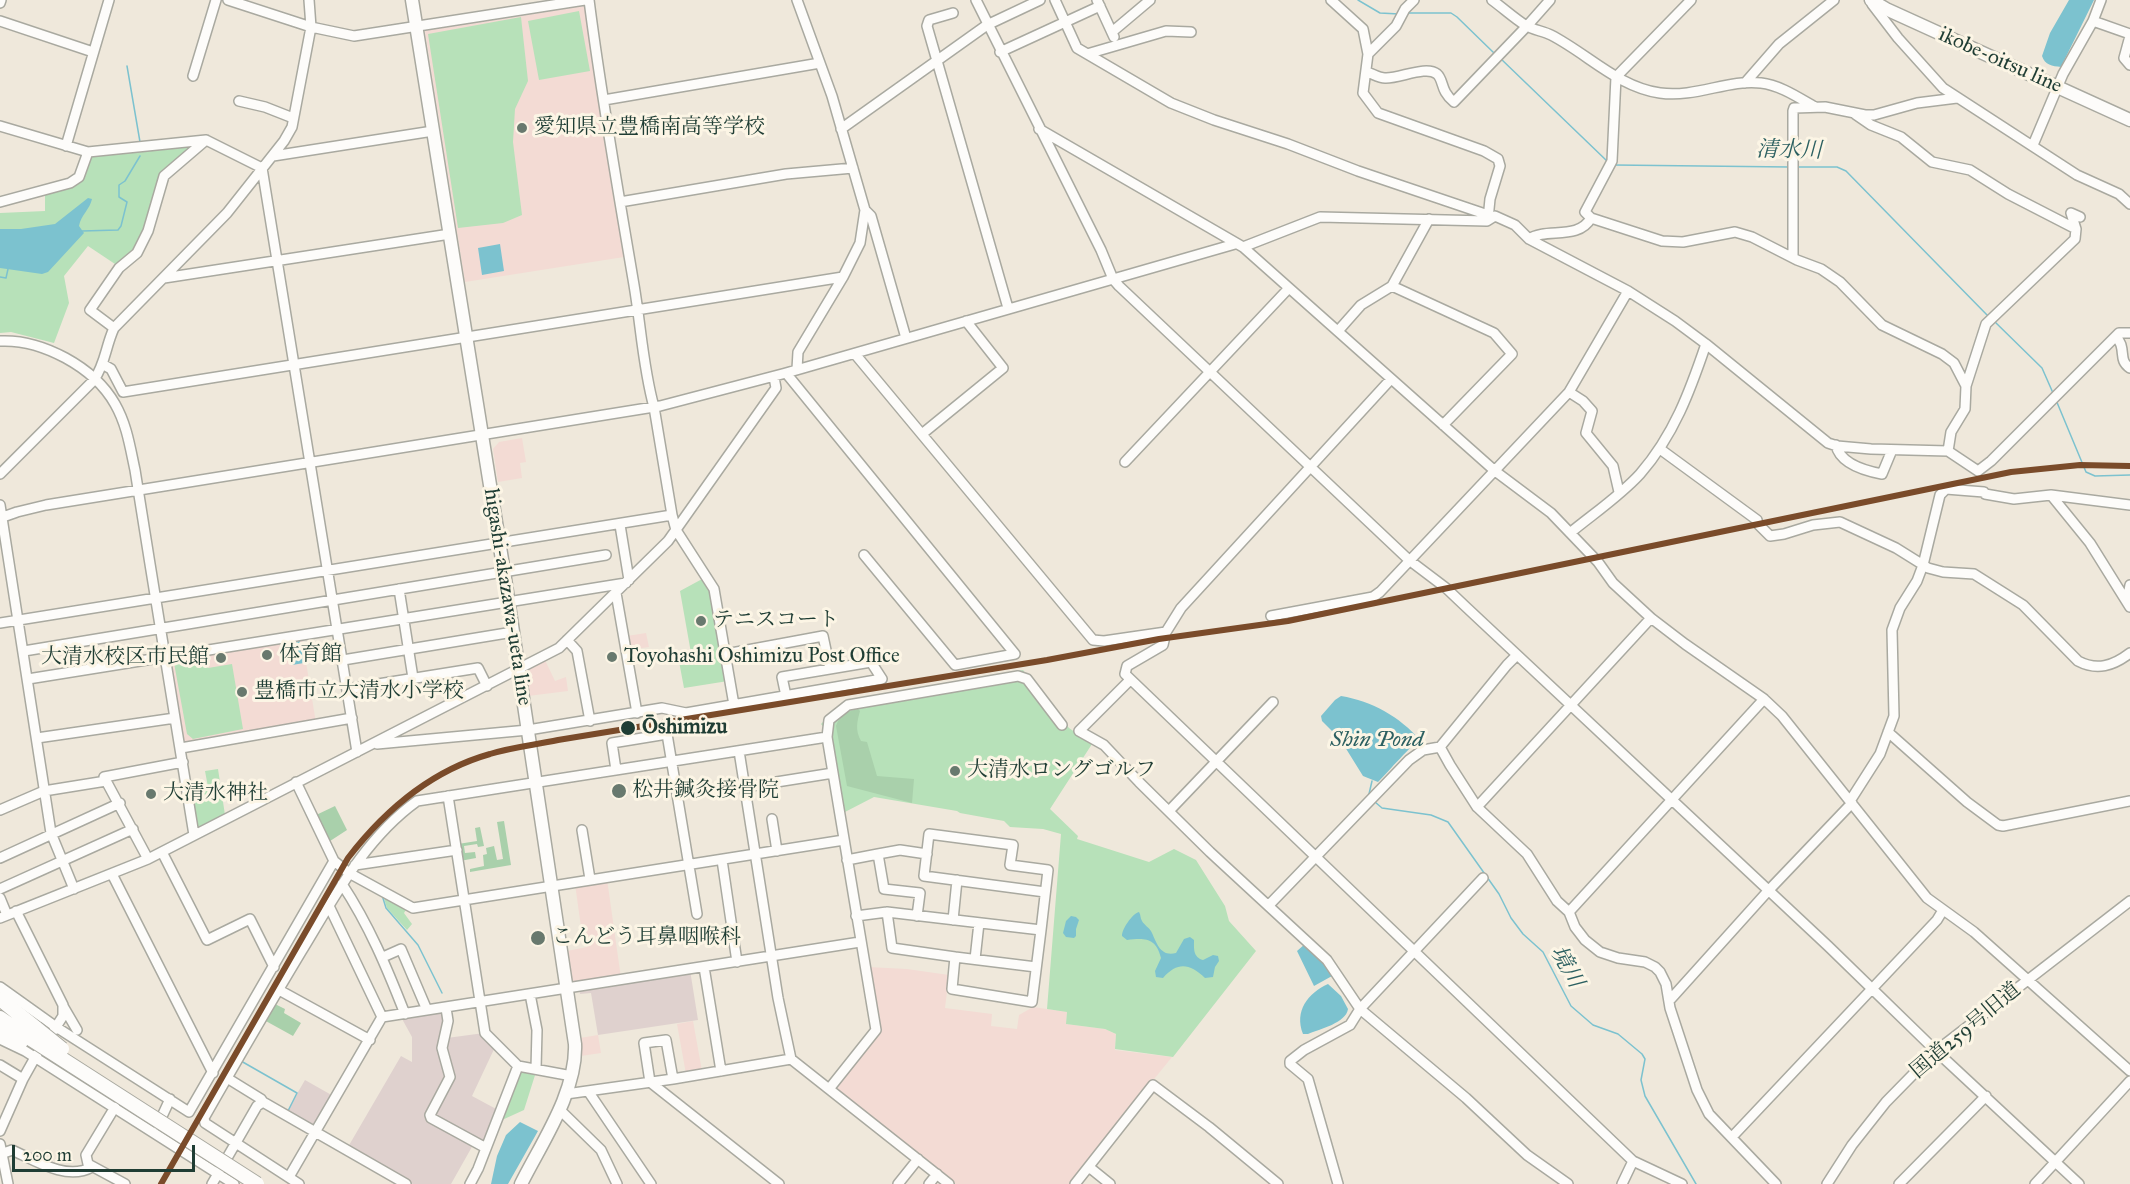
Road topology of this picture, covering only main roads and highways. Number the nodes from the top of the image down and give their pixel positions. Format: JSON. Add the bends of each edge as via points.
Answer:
{"nodes":[{"id":1,"x":412,"y":0,"type":"edge"},
{"id":2,"x":1869,"y":0,"type":"edge"},
{"id":3,"x":2130,"y":120,"type":"edge"},
{"id":4,"x":0,"y":999,"type":"edge"},
{"id":5,"x":0,"y":1018,"type":"edge"},
{"id":6,"x":0,"y":1030,"type":"edge"},
{"id":7,"x":31,"y":1037,"type":"junction"},
{"id":8,"x":118,"y":1102,"type":"junction"},
{"id":9,"x":257,"y":1184,"type":"edge"},
{"id":10,"x":521,"y":1184,"type":"edge"}],
"edges":[{"from":1,"to":10,"type":"main road","name":"higashi-akazawa-ueta line","via":[[575,1044],[566,1094]]},
{"from":2,"to":3,"type":"main road","name":"ikobe-oitsu line"},
{"from":4,"to":7,"type":"highway"},
{"from":5,"to":7,"type":"highway"},
{"from":6,"to":7,"type":"highway"},
{"from":7,"to":8,"type":"highway","bridge":true},
{"from":7,"to":8,"type":"highway","bridge":true,"via":[[63,1051]]},
{"from":8,"to":9,"type":"highway","bridge":true}]}
